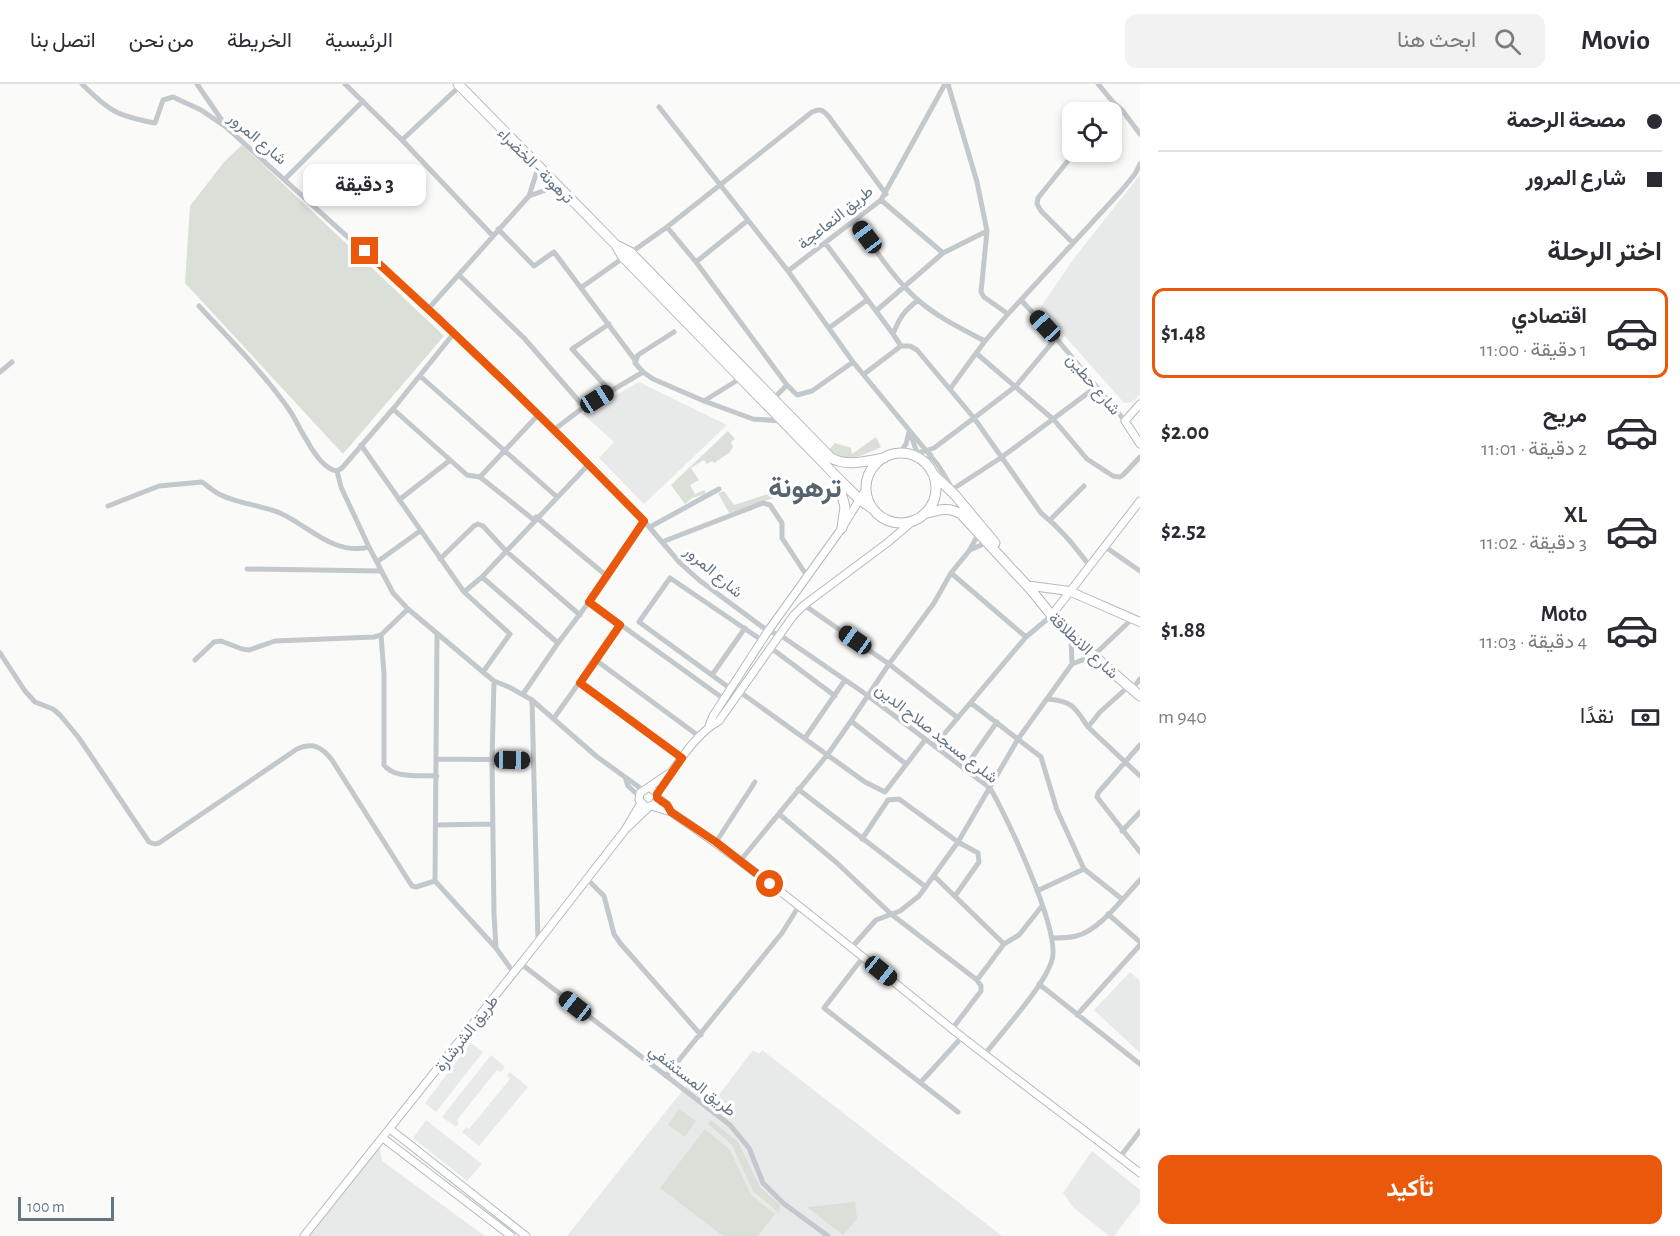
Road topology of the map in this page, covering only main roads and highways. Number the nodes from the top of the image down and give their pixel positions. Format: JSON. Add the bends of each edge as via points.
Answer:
{"nodes":[{"id":1,"x":459,"y":85,"type":"edge"},
{"id":2,"x":627,"y":255,"type":"junction"},
{"id":3,"x":884,"y":458,"type":"junction"},
{"id":4,"x":932,"y":474,"type":"junction"},
{"id":5,"x":837,"y":478,"type":"junction"},
{"id":6,"x":873,"y":509,"type":"junction"},
{"id":7,"x":924,"y":514,"type":"junction"},
{"id":8,"x":842,"y":528,"type":"road end"},
{"id":9,"x":1032,"y":589,"type":"junction"},
{"id":10,"x":1136,"y":620,"type":"edge"},
{"id":11,"x":1140,"y":696,"type":"edge"}],
"edges":[{"from":1,"to":2,"type":"highway","name":"ترهونة - الخضراء"},
{"from":2,"to":3,"type":"highway","via":[[819,447],[838,462]]},
{"from":2,"to":5,"type":"highway"},
{"from":3,"to":4,"type":"highway","via":[[902,453],[923,458]]},
{"from":3,"to":6,"type":"highway","via":[[870,471],[866,489]]},
{"from":4,"to":7,"type":"highway","via":[[935,495]]},
{"from":4,"to":9,"type":"highway","via":[[954,492]]},
{"from":5,"to":6,"type":"highway"},
{"from":5,"to":8,"type":"highway","via":[[844,497]]},
{"from":6,"to":7,"type":"highway","via":[[896,522]]},
{"from":7,"to":9,"type":"highway","via":[[941,509],[956,511]]},
{"from":9,"to":10,"type":"main road","via":[[1069,591]]},
{"from":9,"to":11,"type":"highway","name":"شارع الانطلاقة","via":[[1071,636]]}]}
